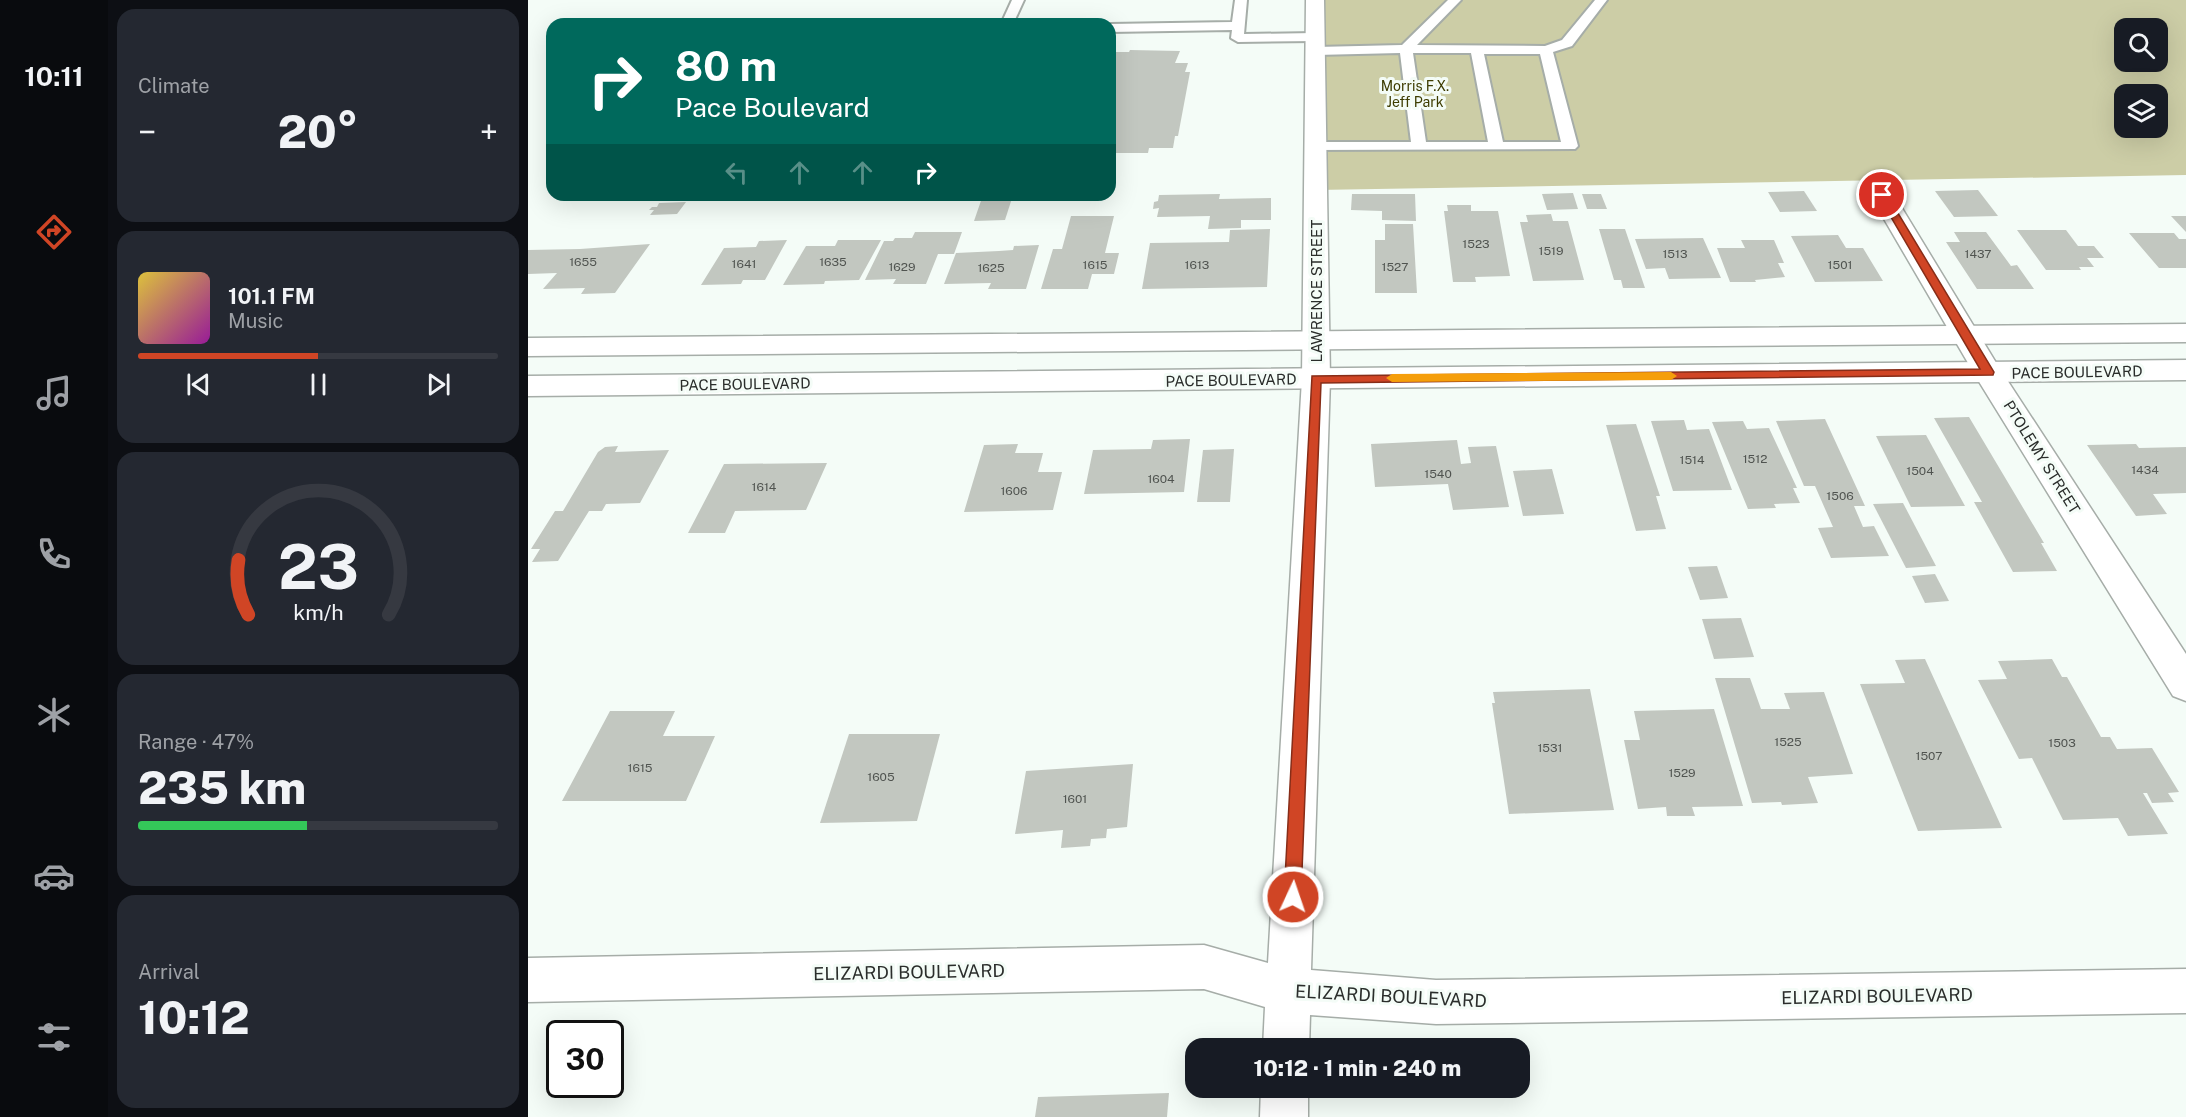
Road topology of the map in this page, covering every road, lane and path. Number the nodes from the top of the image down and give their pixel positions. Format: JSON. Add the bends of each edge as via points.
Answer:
{"nodes":[{"id":1,"x":1018,"y":0,"type":"edge"},
{"id":2,"x":1241,"y":0,"type":"edge"},
{"id":3,"x":1315,"y":0,"type":"edge"},
{"id":4,"x":1455,"y":0,"type":"edge"},
{"id":5,"x":1601,"y":0,"type":"edge"},
{"id":6,"x":1010,"y":18,"type":"edge"},
{"id":7,"x":1238,"y":26,"type":"junction"},
{"id":8,"x":1116,"y":28,"type":"edge"},
{"id":9,"x":1315,"y":44,"type":"junction"},
{"id":10,"x":1406,"y":49,"type":"junction"},
{"id":11,"x":1477,"y":50,"type":"junction"},
{"id":12,"x":1546,"y":50,"type":"junction"},
{"id":13,"x":1419,"y":146,"type":"junction"},
{"id":14,"x":1496,"y":146,"type":"junction"},
{"id":15,"x":1316,"y":147,"type":"junction"},
{"id":16,"x":1882,"y":195,"type":"dead end"},
{"id":17,"x":2186,"y":333,"type":"edge"},
{"id":18,"x":1965,"y":335,"type":"junction"},
{"id":19,"x":1317,"y":341,"type":"junction"},
{"id":20,"x":701,"y":346,"type":"junction"},
{"id":21,"x":528,"y":347,"type":"edge"},
{"id":22,"x":2186,"y":370,"type":"edge"},
{"id":23,"x":1988,"y":372,"type":"junction"},
{"id":24,"x":1316,"y":379,"type":"junction"},
{"id":25,"x":677,"y":384,"type":"junction"},
{"id":26,"x":528,"y":386,"type":"edge"},
{"id":27,"x":2186,"y":685,"type":"edge"},
{"id":28,"x":528,"y":980,"type":"edge"},
{"id":29,"x":1288,"y":991,"type":"junction"},
{"id":30,"x":2186,"y":991,"type":"edge"},
{"id":31,"x":1286,"y":1038,"type":"edge"},
{"id":32,"x":1285,"y":1098,"type":"edge"},
{"id":33,"x":1284,"y":1117,"type":"edge"}],
"edges":[{"from":1,"to":6,"type":"lane"},
{"from":2,"to":7,"type":"lane"},
{"from":3,"to":9,"type":"street","name":"LAWRENCE STREET"},
{"from":4,"to":10,"type":"lane"},
{"from":5,"to":12,"type":"lane","via":[[1567,43]]},
{"from":7,"to":8,"type":"lane"},
{"from":7,"to":9,"type":"lane","via":[[1238,38]]},
{"from":9,"to":10,"type":"lane"},
{"from":9,"to":15,"type":"street","name":"LAWRENCE STREET"},
{"from":10,"to":11,"type":"lane"},
{"from":10,"to":13,"type":"lane"},
{"from":11,"to":12,"type":"lane"},
{"from":11,"to":14,"type":"lane"},
{"from":12,"to":14,"type":"lane","via":[[1570,146]]},
{"from":13,"to":14,"type":"lane"},
{"from":13,"to":15,"type":"lane"},
{"from":15,"to":19,"type":"street","name":"LAWRENCE STREET"},
{"from":16,"to":18,"type":"street","name":"PTOLEMY STREET"},
{"from":17,"to":18,"type":"street"},
{"from":18,"to":19,"type":"street"},
{"from":18,"to":23,"type":"street","name":"PTOLEMY STREET"},
{"from":19,"to":20,"type":"street"},
{"from":19,"to":24,"type":"street","name":"LAWRENCE STREET"},
{"from":20,"to":21,"type":"street"},
{"from":20,"to":25,"type":"street"},
{"from":22,"to":23,"type":"street","name":"PACE BOULEVARD"},
{"from":23,"to":24,"type":"street","name":"PACE BOULEVARD"},
{"from":23,"to":27,"type":"street","name":"PTOLEMY STREET"},
{"from":24,"to":25,"type":"street","name":"PACE BOULEVARD"},
{"from":24,"to":29,"type":"street","name":"LAWRENCE STREET"},
{"from":25,"to":26,"type":"street","name":"PACE BOULEVARD"},
{"from":28,"to":29,"type":"street","name":"ELIZARDI BOULEVARD","via":[[1204,967]]},
{"from":29,"to":30,"type":"street","name":"ELIZARDI BOULEVARD","via":[[1436,1002]]},
{"from":29,"to":31,"type":"street","name":"LAWRENCE STREET"},
{"from":32,"to":33,"type":"street"}]}
